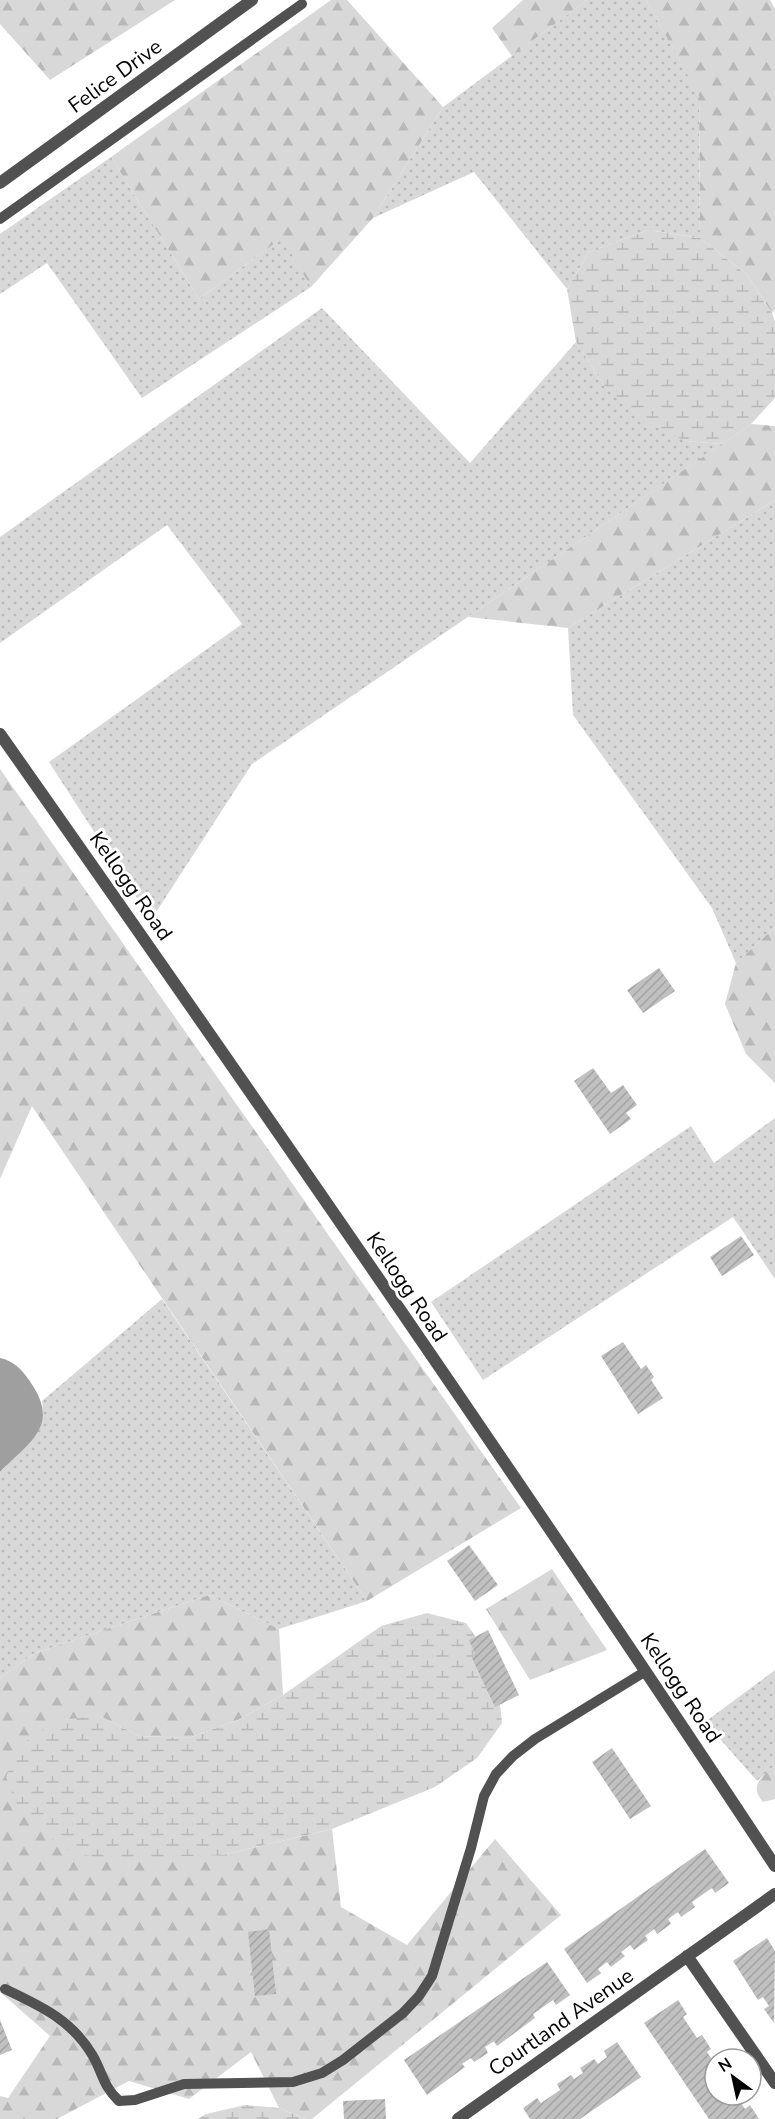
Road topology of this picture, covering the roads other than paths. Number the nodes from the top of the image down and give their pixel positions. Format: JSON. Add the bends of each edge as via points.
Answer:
{"nodes":[{"id":1,"x":252,"y":0,"type":"edge"},
{"id":2,"x":302,"y":4,"type":"dead end"},
{"id":3,"x":0,"y":183,"type":"edge"},
{"id":4,"x":0,"y":219,"type":"edge"},
{"id":5,"x":0,"y":734,"type":"edge"},
{"id":6,"x":646,"y":1671,"type":"junction"},
{"id":7,"x":775,"y":1866,"type":"edge"},
{"id":8,"x":775,"y":1894,"type":"edge"},
{"id":9,"x":687,"y":1956,"type":"junction"},
{"id":10,"x":5,"y":1989,"type":"dead end"},
{"id":11,"x":775,"y":2083,"type":"edge"},
{"id":12,"x":458,"y":2119,"type":"edge"}],
"edges":[{"from":1,"to":3,"type":"street","name":"Felice Drive"},
{"from":2,"to":4,"type":"lane"},
{"from":5,"to":6,"type":"street","name":"Kellogg Road"},
{"from":6,"to":7,"type":"street","name":"Kellogg Road"},
{"from":6,"to":10,"type":"lane","via":[[535,1739],[496,1774],[484,1796],[432,1976],[403,2013],[322,2073],[293,2082],[184,2084],[135,2100],[119,2101],[108,2090],[82,2040],[66,2023]]},
{"from":8,"to":9,"type":"street","name":"Courtland Avenue"},
{"from":9,"to":11,"type":"street"},
{"from":9,"to":12,"type":"street","name":"Courtland Avenue"}]}
